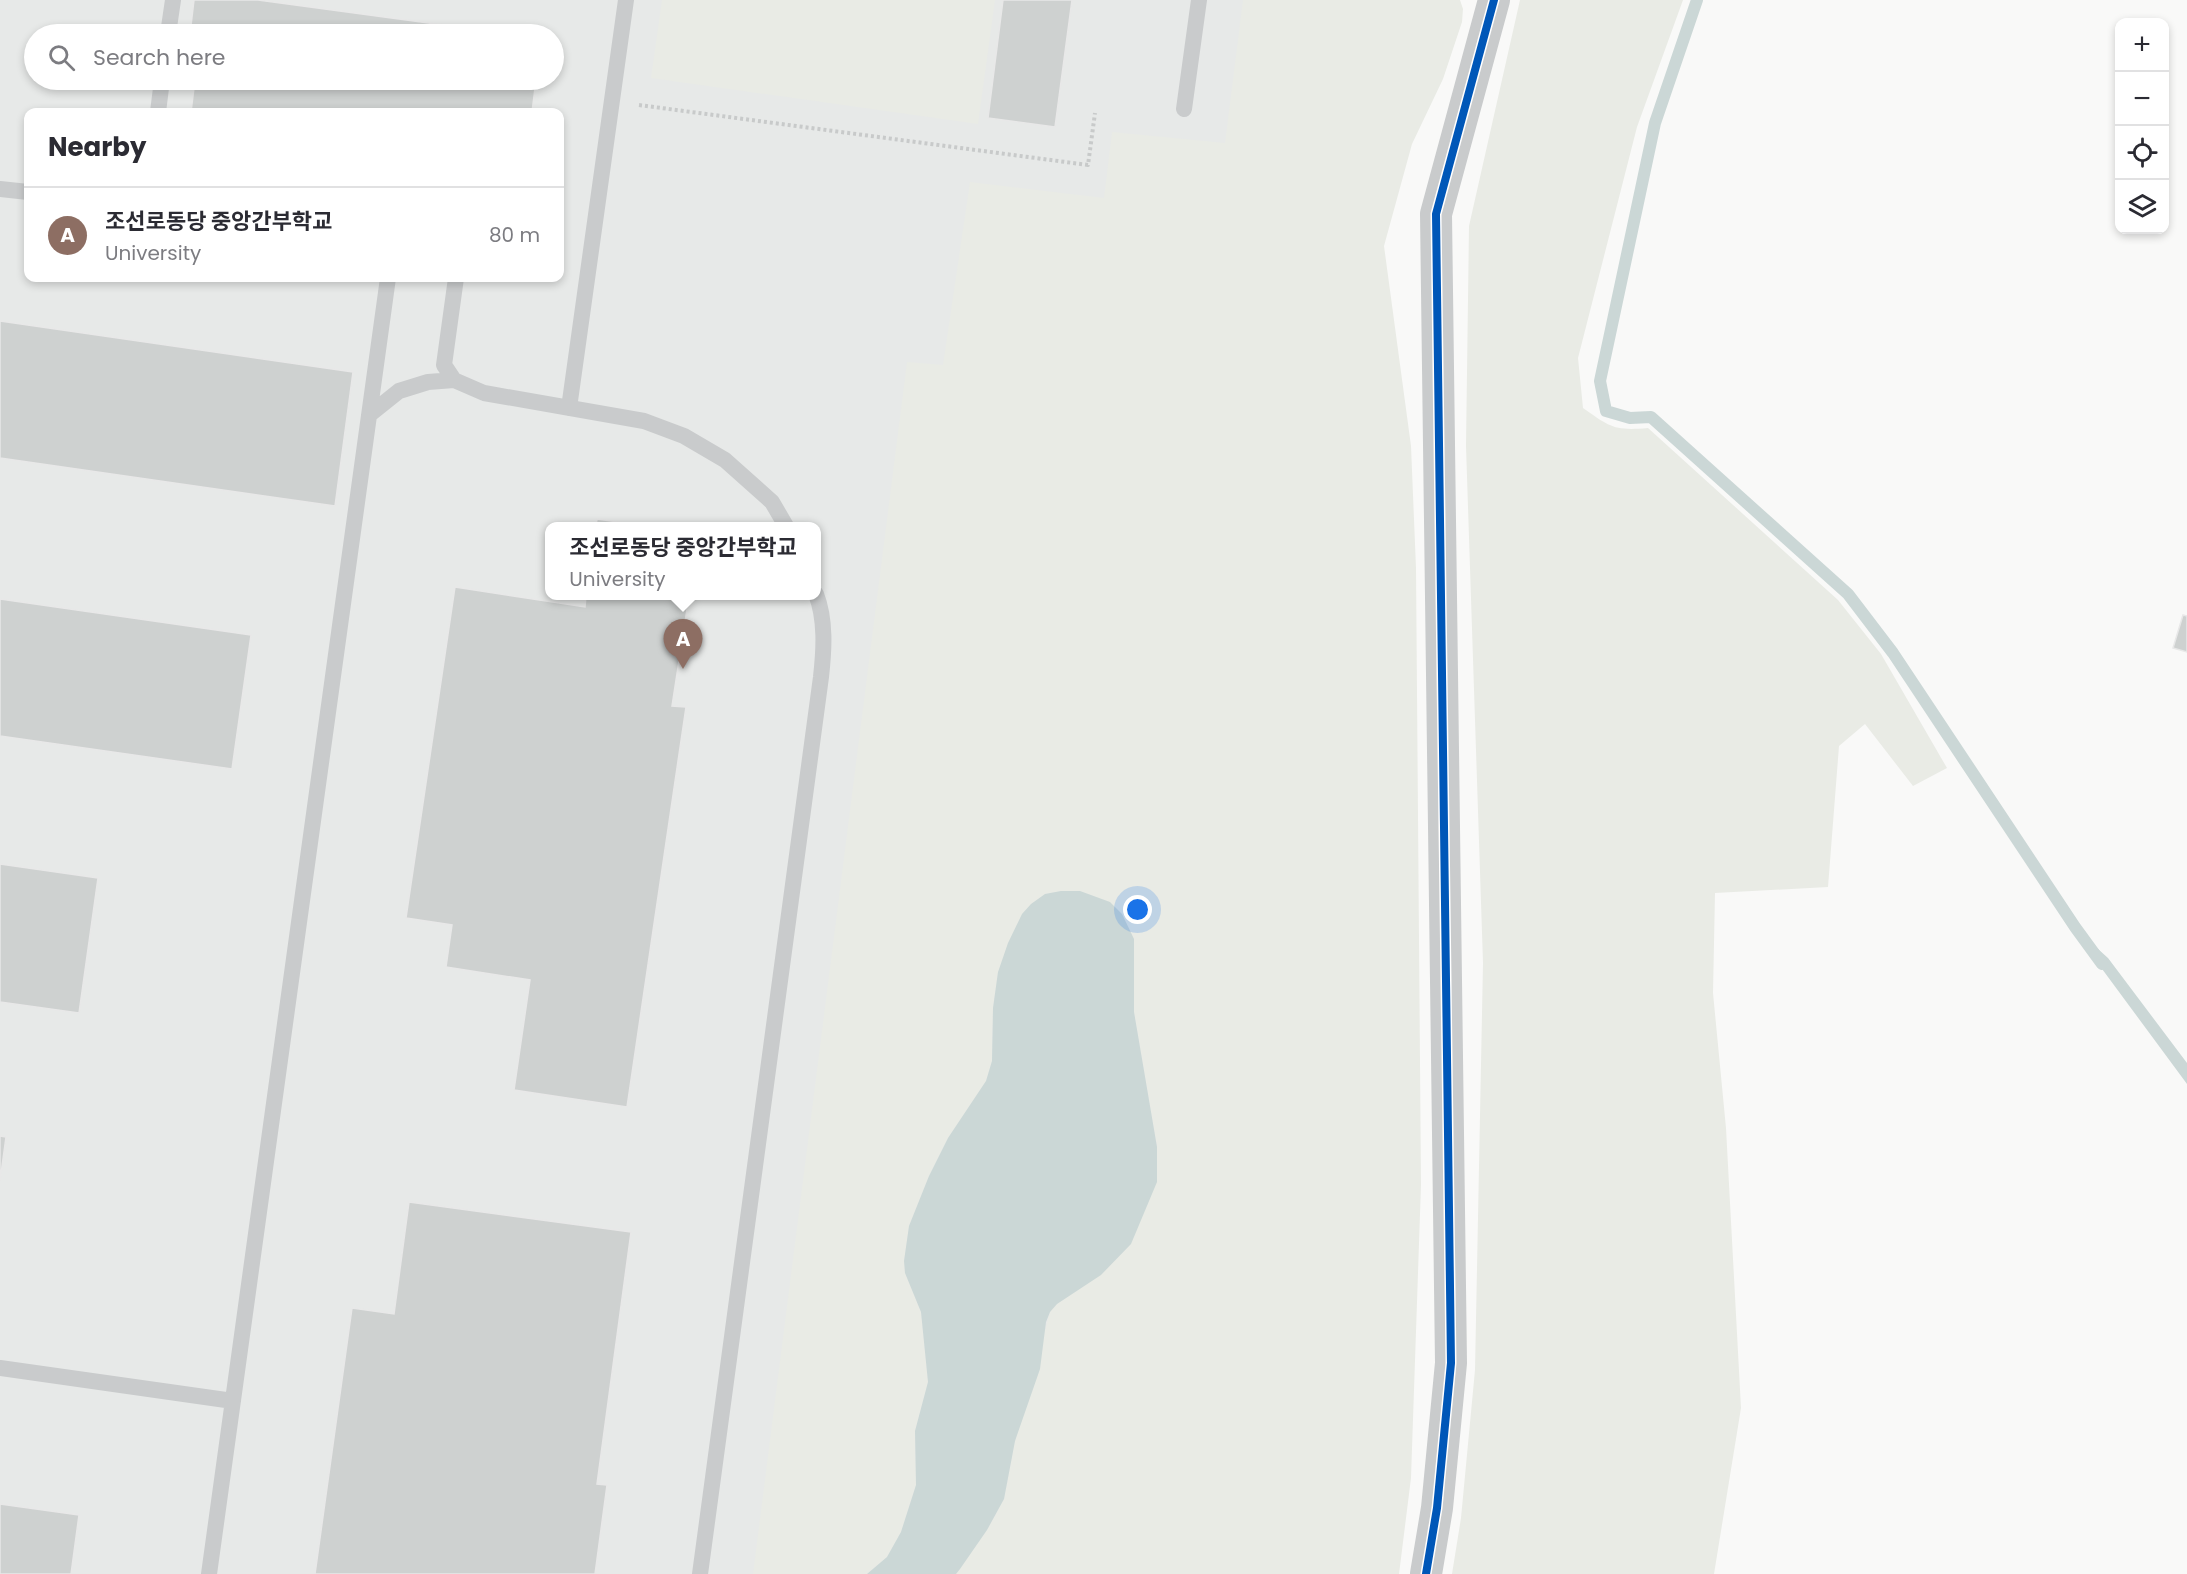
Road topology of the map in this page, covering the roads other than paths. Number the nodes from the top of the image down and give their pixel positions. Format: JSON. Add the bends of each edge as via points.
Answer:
{"nodes":[{"id":1,"x":172,"y":0,"type":"edge"},
{"id":2,"x":626,"y":0,"type":"edge"},
{"id":3,"x":1199,"y":0,"type":"edge"},
{"id":4,"x":1494,"y":0,"type":"edge"},
{"id":5,"x":169,"y":24,"type":"edge"},
{"id":6,"x":161,"y":90,"type":"edge"},
{"id":7,"x":158,"y":108,"type":"edge"},
{"id":8,"x":1184,"y":109,"type":"dead end"},
{"id":9,"x":0,"y":189,"type":"edge"},
{"id":10,"x":24,"y":192,"type":"edge"},
{"id":11,"x":387,"y":282,"type":"edge"},
{"id":12,"x":455,"y":282,"type":"edge"},
{"id":13,"x":454,"y":380,"type":"junction"},
{"id":14,"x":569,"y":408,"type":"junction"},
{"id":15,"x":369,"y":415,"type":"junction"},
{"id":16,"x":784,"y":522,"type":"edge"},
{"id":17,"x":818,"y":600,"type":"edge"},
{"id":18,"x":0,"y":1368,"type":"edge"},
{"id":19,"x":233,"y":1401,"type":"junction"},
{"id":20,"x":209,"y":1574,"type":"edge"},
{"id":21,"x":700,"y":1574,"type":"edge"},
{"id":22,"x":1426,"y":1574,"type":"edge"}],
"edges":[{"from":1,"to":5,"type":"lane"},
{"from":2,"to":14,"type":"lane"},
{"from":3,"to":8,"type":"lane"},
{"from":4,"to":22,"type":"street","via":[[1436,213],[1451,1363],[1437,1508]]},
{"from":6,"to":7,"type":"lane"},
{"from":9,"to":10,"type":"lane"},
{"from":11,"to":15,"type":"lane"},
{"from":12,"to":13,"type":"lane","via":[[444,365]]},
{"from":13,"to":14,"type":"lane","via":[[484,393]]},
{"from":13,"to":15,"type":"lane","via":[[428,382],[399,391]]},
{"from":14,"to":16,"type":"lane","via":[[644,421],[684,435],[725,460],[772,502]]},
{"from":15,"to":19,"type":"lane"},
{"from":17,"to":21,"type":"lane","via":[[825,646]]},
{"from":18,"to":19,"type":"lane"},
{"from":19,"to":20,"type":"lane"}]}
